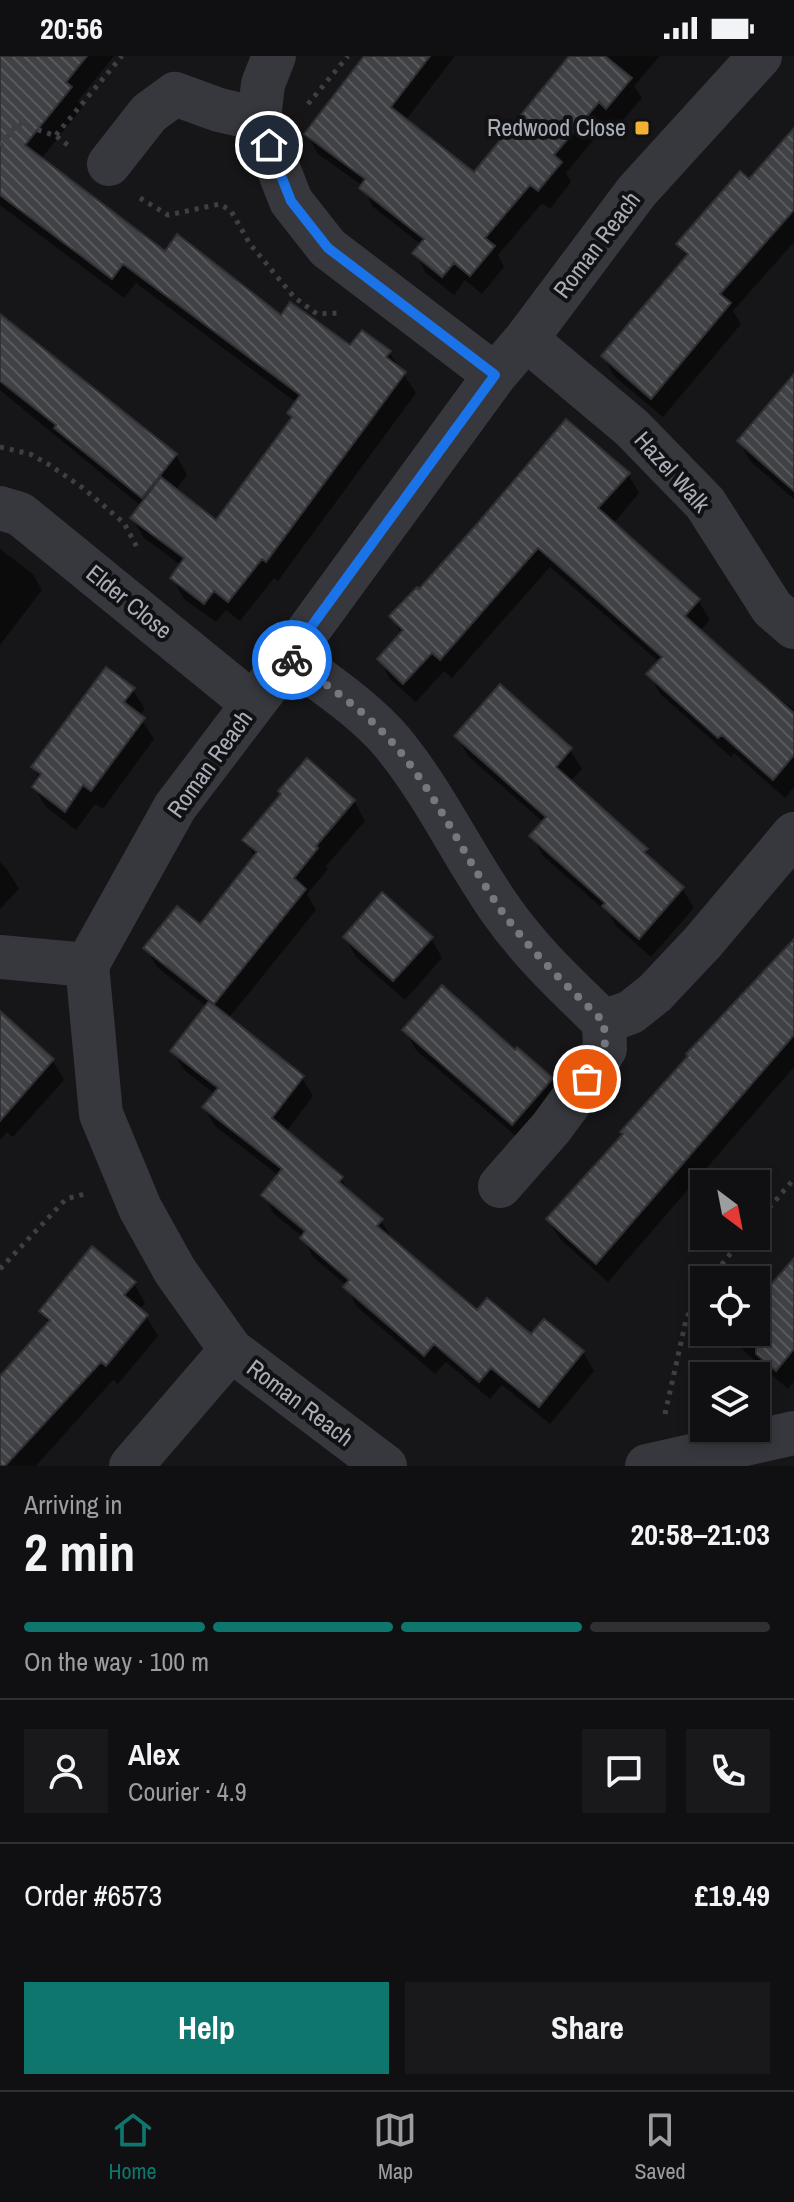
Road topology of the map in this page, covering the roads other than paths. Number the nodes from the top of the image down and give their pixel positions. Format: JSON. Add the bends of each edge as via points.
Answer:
{"nodes":[{"id":1,"x":274,"y":56,"type":"edge"},
{"id":2,"x":760,"y":56,"type":"edge"},
{"id":3,"x":259,"y":119,"type":"junction"},
{"id":4,"x":106,"y":168,"type":"road end"},
{"id":5,"x":526,"y":339,"type":"junction"},
{"id":6,"x":495,"y":375,"type":"junction"},
{"id":7,"x":0,"y":508,"type":"edge"},
{"id":8,"x":794,"y":627,"type":"edge"},
{"id":9,"x":289,"y":657,"type":"junction"},
{"id":10,"x":253,"y":704,"type":"junction"},
{"id":11,"x":794,"y":834,"type":"edge"},
{"id":12,"x":0,"y":957,"type":"edge"},
{"id":13,"x":87,"y":965,"type":"junction"},
{"id":14,"x":604,"y":1022,"type":"junction"},
{"id":15,"x":500,"y":1186,"type":"dead end"},
{"id":16,"x":231,"y":1350,"type":"junction"},
{"id":17,"x":794,"y":1433,"type":"edge"},
{"id":18,"x":655,"y":1464,"type":"edge"},
{"id":19,"x":131,"y":1466,"type":"edge"},
{"id":20,"x":385,"y":1466,"type":"edge"}],
"edges":[{"from":1,"to":3,"type":"street","via":[[263,84]]},
{"from":2,"to":5,"type":"street","name":"Roman Reach","via":[[637,191]]},
{"from":3,"to":4,"type":"street","via":[[175,94],[149,113]]},
{"from":3,"to":6,"type":"street","via":[[291,201],[328,248]]},
{"from":5,"to":6,"type":"street","name":"Roman Reach"},
{"from":5,"to":8,"type":"street","name":"Hazel Walk","via":[[632,428],[705,503],[772,608]]},
{"from":6,"to":9,"type":"street","name":"Roman Reach"},
{"from":7,"to":10,"type":"street","name":"Elder Close","via":[[20,514]]},
{"from":9,"to":10,"type":"street","name":"Roman Reach"},
{"from":9,"to":14,"type":"street","via":[[390,740],[535,956]]},
{"from":10,"to":13,"type":"street","name":"Roman Reach","via":[[175,807]]},
{"from":11,"to":14,"type":"street","via":[[655,993],[631,1012]]},
{"from":12,"to":13,"type":"street"},
{"from":13,"to":16,"type":"street","name":"Roman Reach","via":[[101,1114],[140,1208],[175,1271]]},
{"from":14,"to":15,"type":"street","via":[[605,1049],[587,1079]]},
{"from":16,"to":19,"type":"street"},
{"from":16,"to":20,"type":"street","name":"Roman Reach"},
{"from":17,"to":18,"type":"street"}]}
